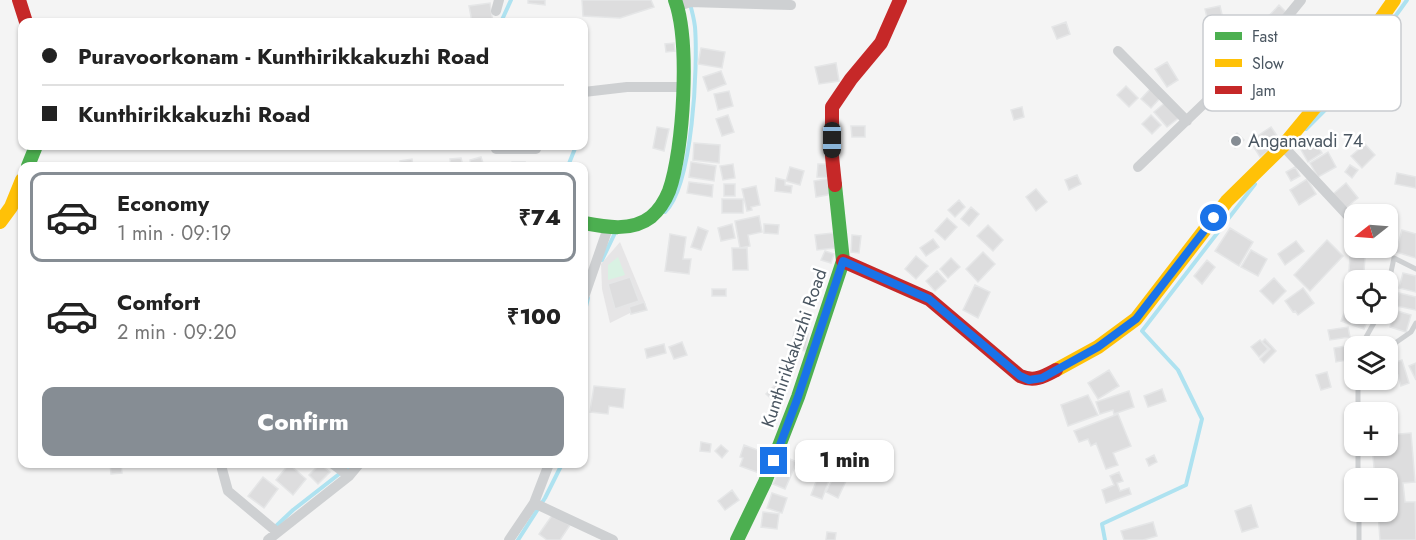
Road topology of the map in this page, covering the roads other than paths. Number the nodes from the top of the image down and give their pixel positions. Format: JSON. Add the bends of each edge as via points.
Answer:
{"nodes":[{"id":1,"x":19,"y":0,"type":"edge"},
{"id":2,"x":900,"y":0,"type":"edge"},
{"id":3,"x":1301,"y":0,"type":"edge"},
{"id":4,"x":1394,"y":0,"type":"edge"},
{"id":5,"x":677,"y":3,"type":"edge"},
{"id":6,"x":791,"y":5,"type":"dead end"},
{"id":7,"x":1289,"y":15,"type":"edge"},
{"id":8,"x":1383,"y":15,"type":"edge"},
{"id":9,"x":25,"y":18,"type":"edge"},
{"id":10,"x":1118,"y":51,"type":"dead end"},
{"id":11,"x":683,"y":87,"type":"junction"},
{"id":12,"x":588,"y":92,"type":"edge"},
{"id":13,"x":1203,"y":105,"type":"edge"},
{"id":14,"x":1312,"y":111,"type":"edge"},
{"id":15,"x":1187,"y":121,"type":"junction"},
{"id":16,"x":1283,"y":146,"type":"junction"},
{"id":17,"x":1138,"y":167,"type":"dead end"},
{"id":18,"x":18,"y":190,"type":"edge"},
{"id":19,"x":1344,"y":211,"type":"edge"},
{"id":20,"x":0,"y":222,"type":"edge"},
{"id":21,"x":588,"y":224,"type":"edge"},
{"id":22,"x":612,"y":227,"type":"junction"},
{"id":23,"x":843,"y":261,"type":"junction"},
{"id":24,"x":1416,"y":269,"type":"edge"},
{"id":25,"x":1391,"y":270,"type":"edge"},
{"id":26,"x":588,"y":287,"type":"edge"},
{"id":27,"x":1416,"y":322,"type":"edge"},
{"id":28,"x":1398,"y":341,"type":"edge"},
{"id":29,"x":338,"y":468,"type":"edge"},
{"id":30,"x":356,"y":468,"type":"edge"},
{"id":31,"x":547,"y":468,"type":"edge"},
{"id":32,"x":222,"y":469,"type":"dead end"},
{"id":33,"x":349,"y":476,"type":"junction"},
{"id":34,"x":534,"y":503,"type":"junction"},
{"id":35,"x":1359,"y":522,"type":"edge"},
{"id":36,"x":272,"y":536,"type":"edge"},
{"id":37,"x":509,"y":540,"type":"edge"},
{"id":38,"x":613,"y":540,"type":"edge"},
{"id":39,"x":737,"y":540,"type":"edge"},
{"id":40,"x":1359,"y":540,"type":"edge"}],
"edges":[{"from":1,"to":9,"type":"street"},
{"from":2,"to":23,"type":"street","name":"Kunthirikkakuzhi Road","via":[[881,43],[832,107],[832,156]]},
{"from":3,"to":7,"type":"street"},
{"from":4,"to":8,"type":"street"},
{"from":5,"to":6,"type":"street"},
{"from":5,"to":11,"type":"street","via":[[685,44]]},
{"from":10,"to":15,"type":"street"},
{"from":11,"to":12,"type":"street"},
{"from":11,"to":22,"type":"street","via":[[668,192],[657,212],[647,220],[638,225]]},
{"from":13,"to":15,"type":"street"},
{"from":14,"to":16,"type":"street"},
{"from":15,"to":17,"type":"street"},
{"from":16,"to":19,"type":"street"},
{"from":16,"to":23,"type":"street","via":[[1227,201],[1136,319],[1098,347],[1042,378],[1029,380],[1020,376],[929,299]]},
{"from":18,"to":20,"type":"street"},
{"from":21,"to":22,"type":"street"},
{"from":22,"to":26,"type":"street"},
{"from":23,"to":39,"type":"street","name":"Kunthirikkakuzhi Road","via":[[798,397]]},
{"from":24,"to":25,"type":"lane","via":[[1394,258]]},
{"from":27,"to":28,"type":"lane","via":[[1411,332]]},
{"from":29,"to":33,"type":"street"},
{"from":30,"to":33,"type":"street"},
{"from":31,"to":34,"type":"street"},
{"from":32,"to":36,"type":"street","via":[[228,491]]},
{"from":33,"to":36,"type":"street"},
{"from":34,"to":37,"type":"street"},
{"from":34,"to":38,"type":"street"},
{"from":35,"to":40,"type":"lane"}]}
